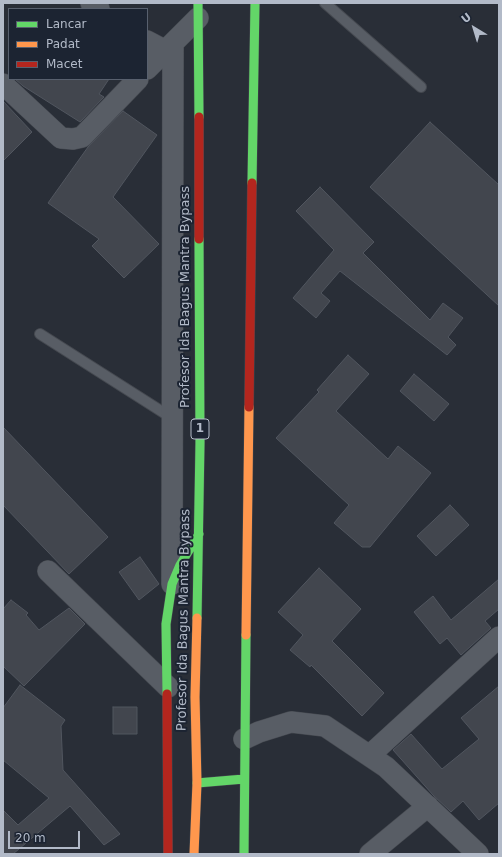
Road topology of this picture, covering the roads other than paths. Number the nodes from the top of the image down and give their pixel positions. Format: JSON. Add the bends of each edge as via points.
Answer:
{"nodes":[{"id":1,"x":255,"y":3,"type":"edge"},
{"id":2,"x":325,"y":3,"type":"edge"},
{"id":3,"x":198,"y":10,"type":"edge"},
{"id":4,"x":148,"y":41,"type":"edge"},
{"id":5,"x":170,"y":47,"type":"junction"},
{"id":6,"x":148,"y":68,"type":"edge"},
{"id":7,"x":137,"y":80,"type":"edge"},
{"id":8,"x":3,"y":84,"type":"edge"},
{"id":9,"x":422,"y":87,"type":"dead end"},
{"id":10,"x":40,"y":334,"type":"dead end"},
{"id":11,"x":172,"y":418,"type":"junction"},
{"id":12,"x":199,"y":534,"type":"junction"},
{"id":13,"x":48,"y":571,"type":"dead end"},
{"id":14,"x":172,"y":584,"type":"junction"},
{"id":15,"x":499,"y":637,"type":"edge"},
{"id":16,"x":168,"y":687,"type":"junction"},
{"id":17,"x":244,"y":739,"type":"junction"},
{"id":18,"x":370,"y":755,"type":"junction"},
{"id":19,"x":244,"y":779,"type":"junction"},
{"id":20,"x":196,"y":783,"type":"junction"},
{"id":21,"x":428,"y":806,"type":"junction"},
{"id":22,"x":185,"y":853,"type":"edge"},
{"id":23,"x":168,"y":854,"type":"edge"},
{"id":24,"x":244,"y":854,"type":"edge"},
{"id":25,"x":370,"y":854,"type":"edge"},
{"id":26,"x":478,"y":854,"type":"edge"}],
"edges":[{"from":1,"to":17,"type":"main road"},
{"from":2,"to":9,"type":"lane"},
{"from":3,"to":5,"type":"street"},
{"from":3,"to":12,"type":"main road","name":"Profesor Ida Bagus Mantra Bypass","number":"1"},
{"from":4,"to":5,"type":"street"},
{"from":5,"to":6,"type":"street"},
{"from":5,"to":11,"type":"street"},
{"from":7,"to":8,"type":"street","via":[[82,137],[73,139],[61,138]]},
{"from":10,"to":11,"type":"lane"},
{"from":11,"to":14,"type":"street"},
{"from":12,"to":14,"type":"main road"},
{"from":12,"to":20,"type":"main road","name":"Profesor Ida Bagus Mantra Bypass","number":"1","via":[[195,697]]},
{"from":13,"to":16,"type":"street"},
{"from":14,"to":16,"type":"main road","via":[[166,624]]},
{"from":15,"to":18,"type":"street"},
{"from":16,"to":23,"type":"main road"},
{"from":17,"to":18,"type":"street","via":[[291,722],[316,724],[325,726]]},
{"from":17,"to":19,"type":"main road"},
{"from":18,"to":21,"type":"street"},
{"from":19,"to":20,"type":"main road"},
{"from":19,"to":24,"type":"main road"},
{"from":20,"to":22,"type":"main road","name":"Profesor Ida Bagus Mantra Bypass","number":"1"},
{"from":21,"to":25,"type":"street"},
{"from":21,"to":26,"type":"street"}]}
